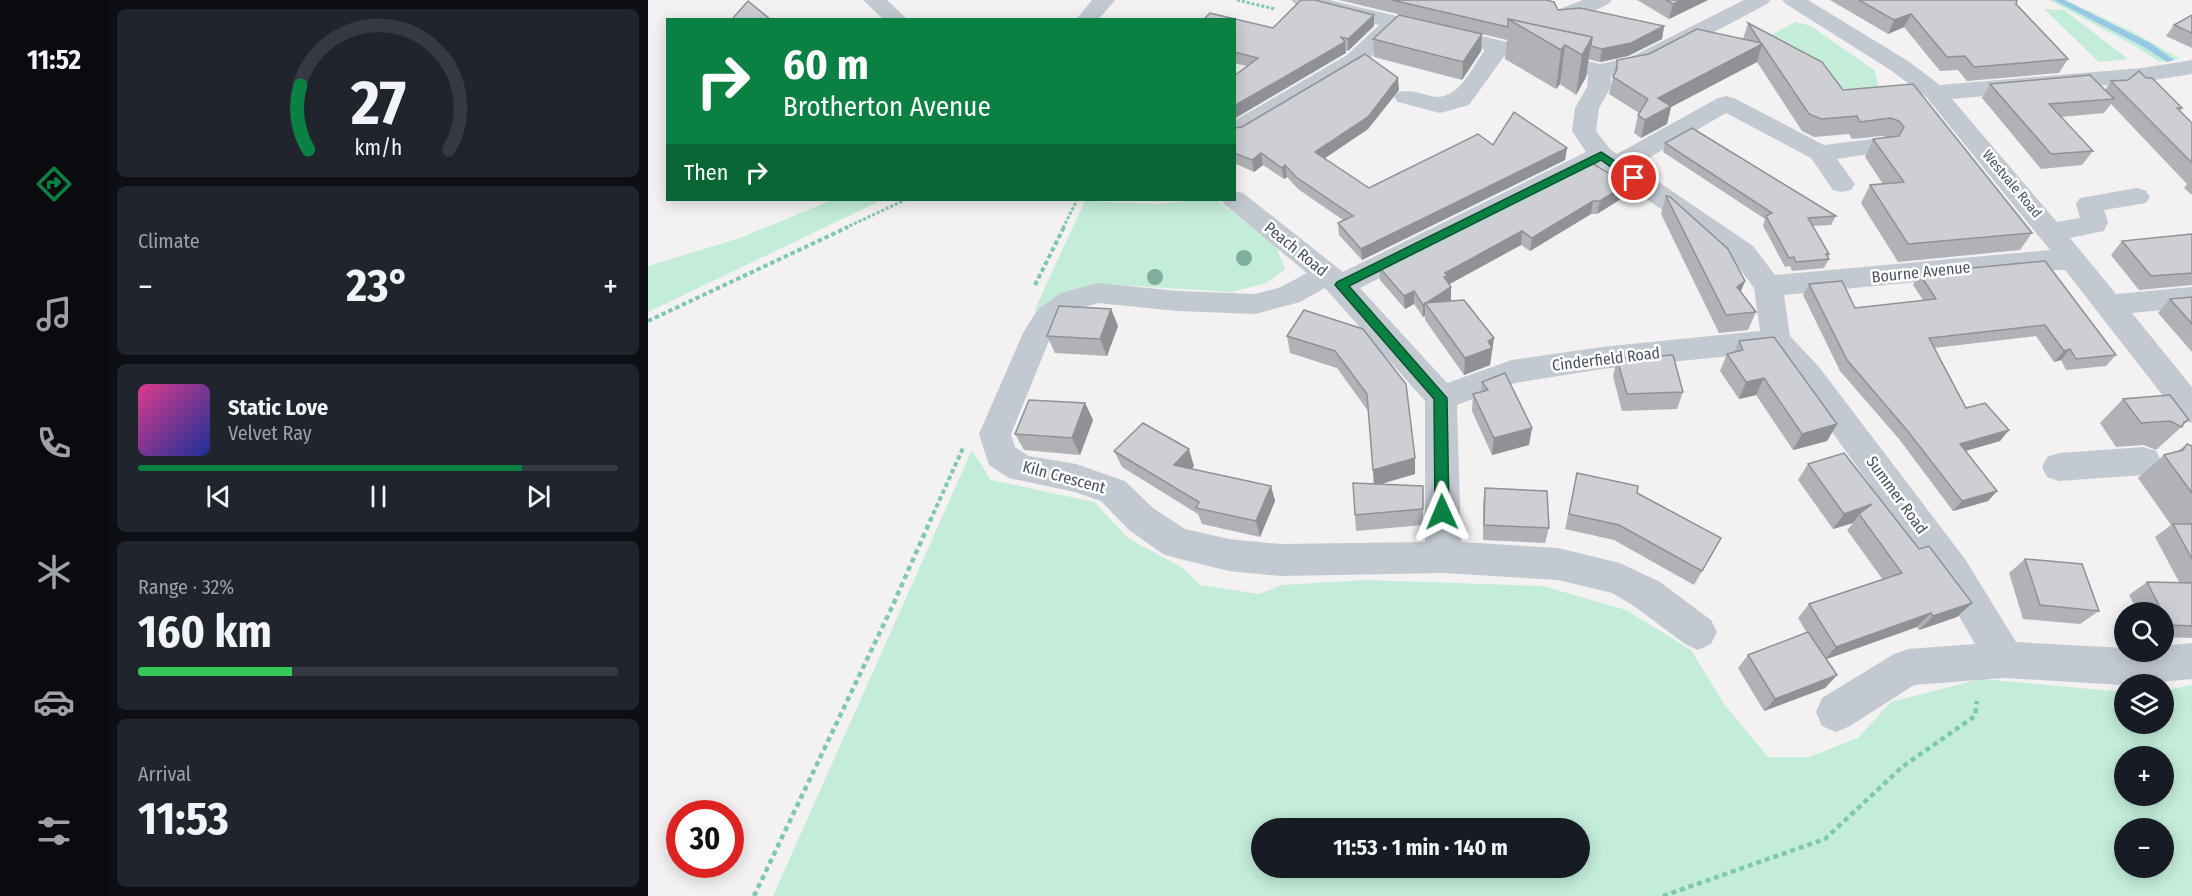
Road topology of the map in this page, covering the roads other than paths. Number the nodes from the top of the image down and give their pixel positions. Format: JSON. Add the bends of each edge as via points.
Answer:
{"nodes":[{"id":1,"x":874,"y":0,"type":"edge"},
{"id":2,"x":1104,"y":0,"type":"edge"},
{"id":3,"x":1302,"y":0,"type":"edge"},
{"id":4,"x":1601,"y":0,"type":"edge"},
{"id":5,"x":1760,"y":0,"type":"edge"},
{"id":6,"x":1793,"y":0,"type":"edge"},
{"id":7,"x":1369,"y":7,"type":"edge"},
{"id":8,"x":1565,"y":15,"type":"edge"},
{"id":9,"x":896,"y":18,"type":"edge"},
{"id":10,"x":1088,"y":18,"type":"edge"},
{"id":11,"x":1395,"y":21,"type":"junction"},
{"id":12,"x":1499,"y":47,"type":"junction"},
{"id":13,"x":2192,"y":68,"type":"edge"},
{"id":14,"x":1600,"y":71,"type":"junction"},
{"id":15,"x":2142,"y":75,"type":"junction"},
{"id":16,"x":1752,"y":87,"type":"dead end"},
{"id":17,"x":1935,"y":93,"type":"junction"},
{"id":18,"x":2160,"y":93,"type":"edge"},
{"id":19,"x":1406,"y":97,"type":"dead end"},
{"id":20,"x":1726,"y":103,"type":"junction"},
{"id":21,"x":1236,"y":131,"type":"edge"},
{"id":22,"x":1881,"y":146,"type":"edge"},
{"id":23,"x":1820,"y":153,"type":"junction"},
{"id":24,"x":1609,"y":161,"type":"junction"},
{"id":25,"x":1842,"y":184,"type":"dead end"},
{"id":26,"x":2137,"y":197,"type":"dead end"},
{"id":27,"x":1236,"y":201,"type":"edge"},
{"id":28,"x":2051,"y":232,"type":"junction"},
{"id":29,"x":2073,"y":260,"type":"junction"},
{"id":30,"x":1334,"y":280,"type":"junction"},
{"id":31,"x":1768,"y":286,"type":"junction"},
{"id":32,"x":2192,"y":297,"type":"edge"},
{"id":33,"x":2109,"y":305,"type":"junction"},
{"id":34,"x":1776,"y":340,"type":"junction"},
{"id":35,"x":1441,"y":398,"type":"junction"},
{"id":36,"x":2192,"y":410,"type":"edge"},
{"id":37,"x":2144,"y":461,"type":"dead end"},
{"id":38,"x":2059,"y":467,"type":"dead end"},
{"id":39,"x":1443,"y":557,"type":"junction"},
{"id":40,"x":1698,"y":632,"type":"dead end"},
{"id":41,"x":1990,"y":661,"type":"junction"},
{"id":42,"x":2192,"y":661,"type":"edge"},
{"id":43,"x":1836,"y":712,"type":"dead end"}],
"edges":[{"from":1,"to":9,"type":"street"},
{"from":2,"to":10,"type":"street"},
{"from":3,"to":7,"type":"street"},
{"from":4,"to":8,"type":"street"},
{"from":5,"to":14,"type":"street","via":[[1720,10],[1636,64]]},
{"from":6,"to":17,"type":"street","name":"Westvale Road","via":[[1892,61]]},
{"from":7,"to":11,"type":"street"},
{"from":11,"to":12,"type":"street"},
{"from":11,"to":21,"type":"street","via":[[1355,60]]},
{"from":12,"to":14,"type":"street"},
{"from":12,"to":19,"type":"street","via":[[1461,100],[1440,106]]},
{"from":13,"to":15,"type":"street"},
{"from":14,"to":24,"type":"street","via":[[1599,87],[1587,108],[1584,131]]},
{"from":15,"to":17,"type":"street","via":[[2073,71]]},
{"from":15,"to":18,"type":"street"},
{"from":16,"to":20,"type":"street","name":"Kiln Crescent"},
{"from":17,"to":28,"type":"street","name":"Westvale Road"},
{"from":20,"to":23,"type":"street"},
{"from":20,"to":24,"type":"street","name":"Kiln Crescent"},
{"from":22,"to":23,"type":"street"},
{"from":23,"to":25,"type":"street"},
{"from":24,"to":30,"type":"street","name":"Kiln Crescent"},
{"from":24,"to":31,"type":"street","via":[[1743,253]]},
{"from":26,"to":28,"type":"street","via":[[2089,204],[2094,225]]},
{"from":27,"to":30,"type":"street","name":"Peach Road"},
{"from":28,"to":29,"type":"street","name":"Westvale Road"},
{"from":29,"to":31,"type":"street","name":"Bourne Avenue","via":[[2037,260]]},
{"from":29,"to":33,"type":"street","name":"Westvale Road"},
{"from":30,"to":35,"type":"street","name":"Peach Road"},
{"from":30,"to":39,"type":"street","name":"Kiln Crescent","via":[[1255,304],[1098,293],[1071,300],[1048,317],[1034,341],[995,434],[1001,455],[1021,468],[1076,478],[1113,491],[1141,519],[1176,543],[1229,555],[1281,560]]},
{"from":31,"to":34,"type":"street"},
{"from":32,"to":33,"type":"street"},
{"from":33,"to":36,"type":"street","name":"Westvale Road"},
{"from":34,"to":35,"type":"street","name":"Cinderfield Road","via":[[1602,358],[1512,372]]},
{"from":34,"to":41,"type":"street","name":"Summer Road","via":[[1808,375],[1952,570]]},
{"from":35,"to":39,"type":"street"},
{"from":37,"to":38,"type":"street"},
{"from":39,"to":40,"type":"street","name":"Kiln Crescent","via":[[1558,564],[1620,579]]},
{"from":41,"to":42,"type":"street","via":[[2160,666]]},
{"from":41,"to":43,"type":"street","via":[[1908,667]]}]}
